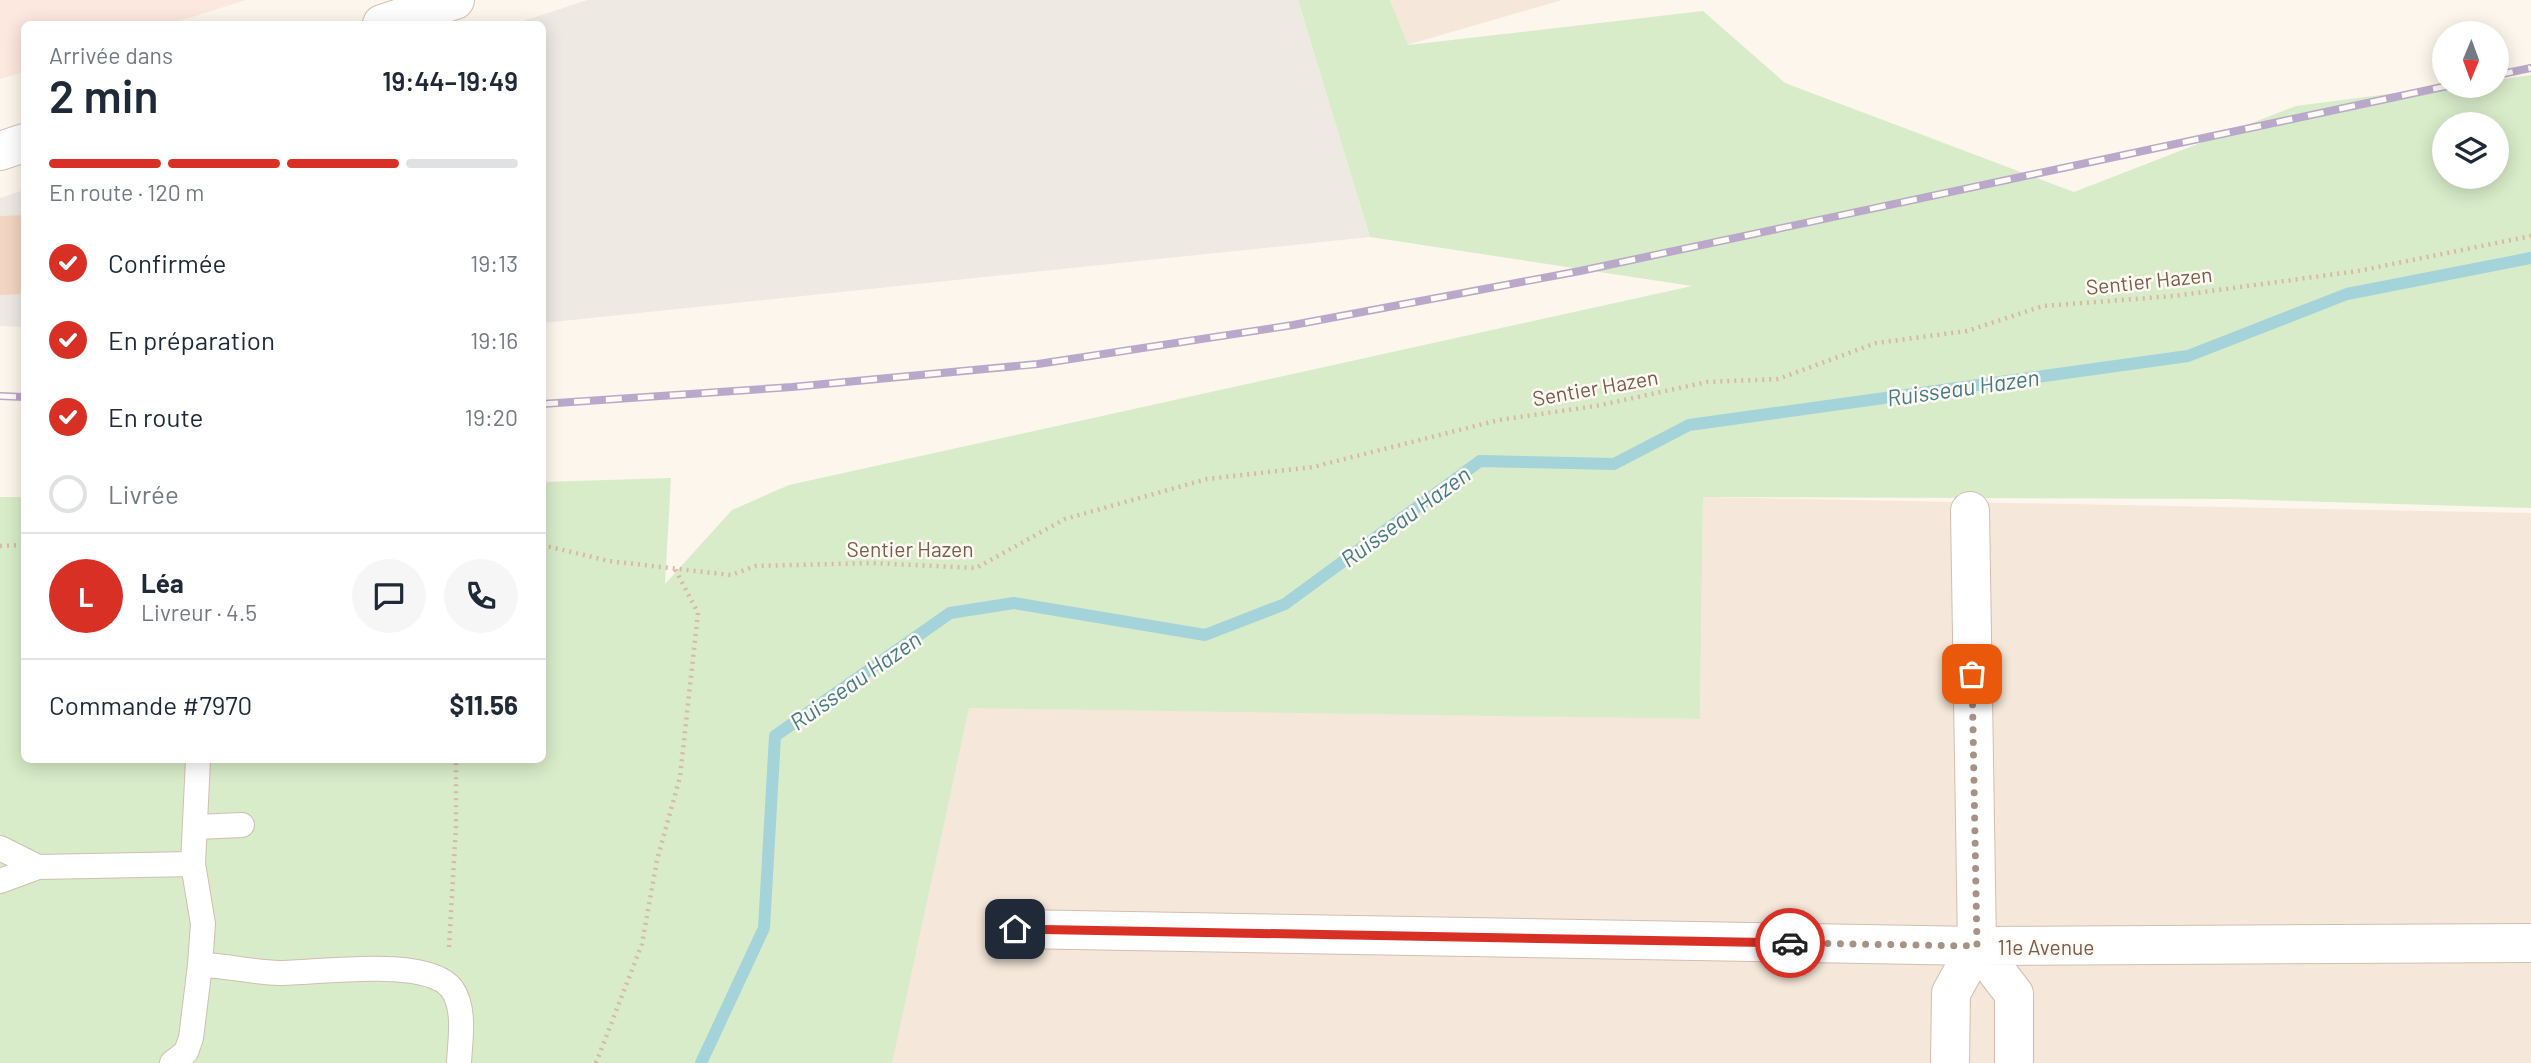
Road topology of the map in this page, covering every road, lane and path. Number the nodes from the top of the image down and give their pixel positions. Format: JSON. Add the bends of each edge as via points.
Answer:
{"nodes":[{"id":1,"x":455,"y":0,"type":"edge"},
{"id":2,"x":391,"y":21,"type":"edge"},
{"id":3,"x":21,"y":144,"type":"edge"},
{"id":4,"x":0,"y":151,"type":"edge"},
{"id":5,"x":2531,"y":236,"type":"edge"},
{"id":6,"x":1970,"y":511,"type":"dead end"},
{"id":7,"x":21,"y":545,"type":"edge"},
{"id":8,"x":0,"y":546,"type":"edge"},
{"id":9,"x":546,"y":546,"type":"edge"},
{"id":10,"x":674,"y":569,"type":"junction"},
{"id":11,"x":198,"y":763,"type":"edge"},
{"id":12,"x":456,"y":763,"type":"edge"},
{"id":13,"x":242,"y":825,"type":"dead end"},
{"id":14,"x":196,"y":827,"type":"junction"},
{"id":15,"x":0,"y":848,"type":"edge"},
{"id":16,"x":193,"y":864,"type":"junction"},
{"id":17,"x":38,"y":867,"type":"junction"},
{"id":18,"x":0,"y":881,"type":"edge"},
{"id":19,"x":1015,"y":929,"type":"dead end"},
{"id":20,"x":2531,"y":943,"type":"edge"},
{"id":21,"x":1977,"y":946,"type":"junction"},
{"id":22,"x":200,"y":965,"type":"junction"},
{"id":23,"x":445,"y":982,"type":"junction"},
{"id":24,"x":172,"y":1063,"type":"edge"},
{"id":25,"x":459,"y":1063,"type":"edge"},
{"id":26,"x":596,"y":1063,"type":"edge"},
{"id":27,"x":1950,"y":1063,"type":"edge"},
{"id":28,"x":2014,"y":1063,"type":"edge"}],
"edges":[{"from":1,"to":2,"type":"street"},
{"from":3,"to":4,"type":"street"},
{"from":5,"to":10,"type":"path","name":"Sentier Hazen","via":[[2358,271],[2174,296],[2043,306],[1967,331],[1876,343],[1778,379],[1707,382],[1596,406],[1499,420],[1313,467],[1208,479],[1065,519],[976,568],[872,563],[755,566],[731,575]]},
{"from":6,"to":21,"type":"street"},
{"from":7,"to":8,"type":"path"},
{"from":9,"to":10,"type":"path","name":"Sentier Hazen","via":[[608,561]]},
{"from":10,"to":26,"type":"path","via":[[698,613],[680,776],[657,860],[642,944]]},
{"from":11,"to":14,"type":"lane"},
{"from":12,"to":23,"type":"path","via":[[452,929]]},
{"from":13,"to":14,"type":"lane"},
{"from":14,"to":16,"type":"lane"},
{"from":15,"to":17,"type":"lane"},
{"from":16,"to":17,"type":"lane"},
{"from":16,"to":22,"type":"lane","via":[[203,924]]},
{"from":17,"to":18,"type":"lane"},
{"from":19,"to":21,"type":"street","name":"11e Avenue"},
{"from":20,"to":21,"type":"street","name":"11e Avenue"},
{"from":21,"to":27,"type":"street","via":[[1951,993]]},
{"from":21,"to":28,"type":"street","via":[[2014,994]]},
{"from":22,"to":23,"type":"lane","via":[[259,972],[376,969],[418,972]]},
{"from":22,"to":24,"type":"lane","via":[[191,1038],[186,1052]]},
{"from":23,"to":25,"type":"lane","via":[[460,1008]]}]}
